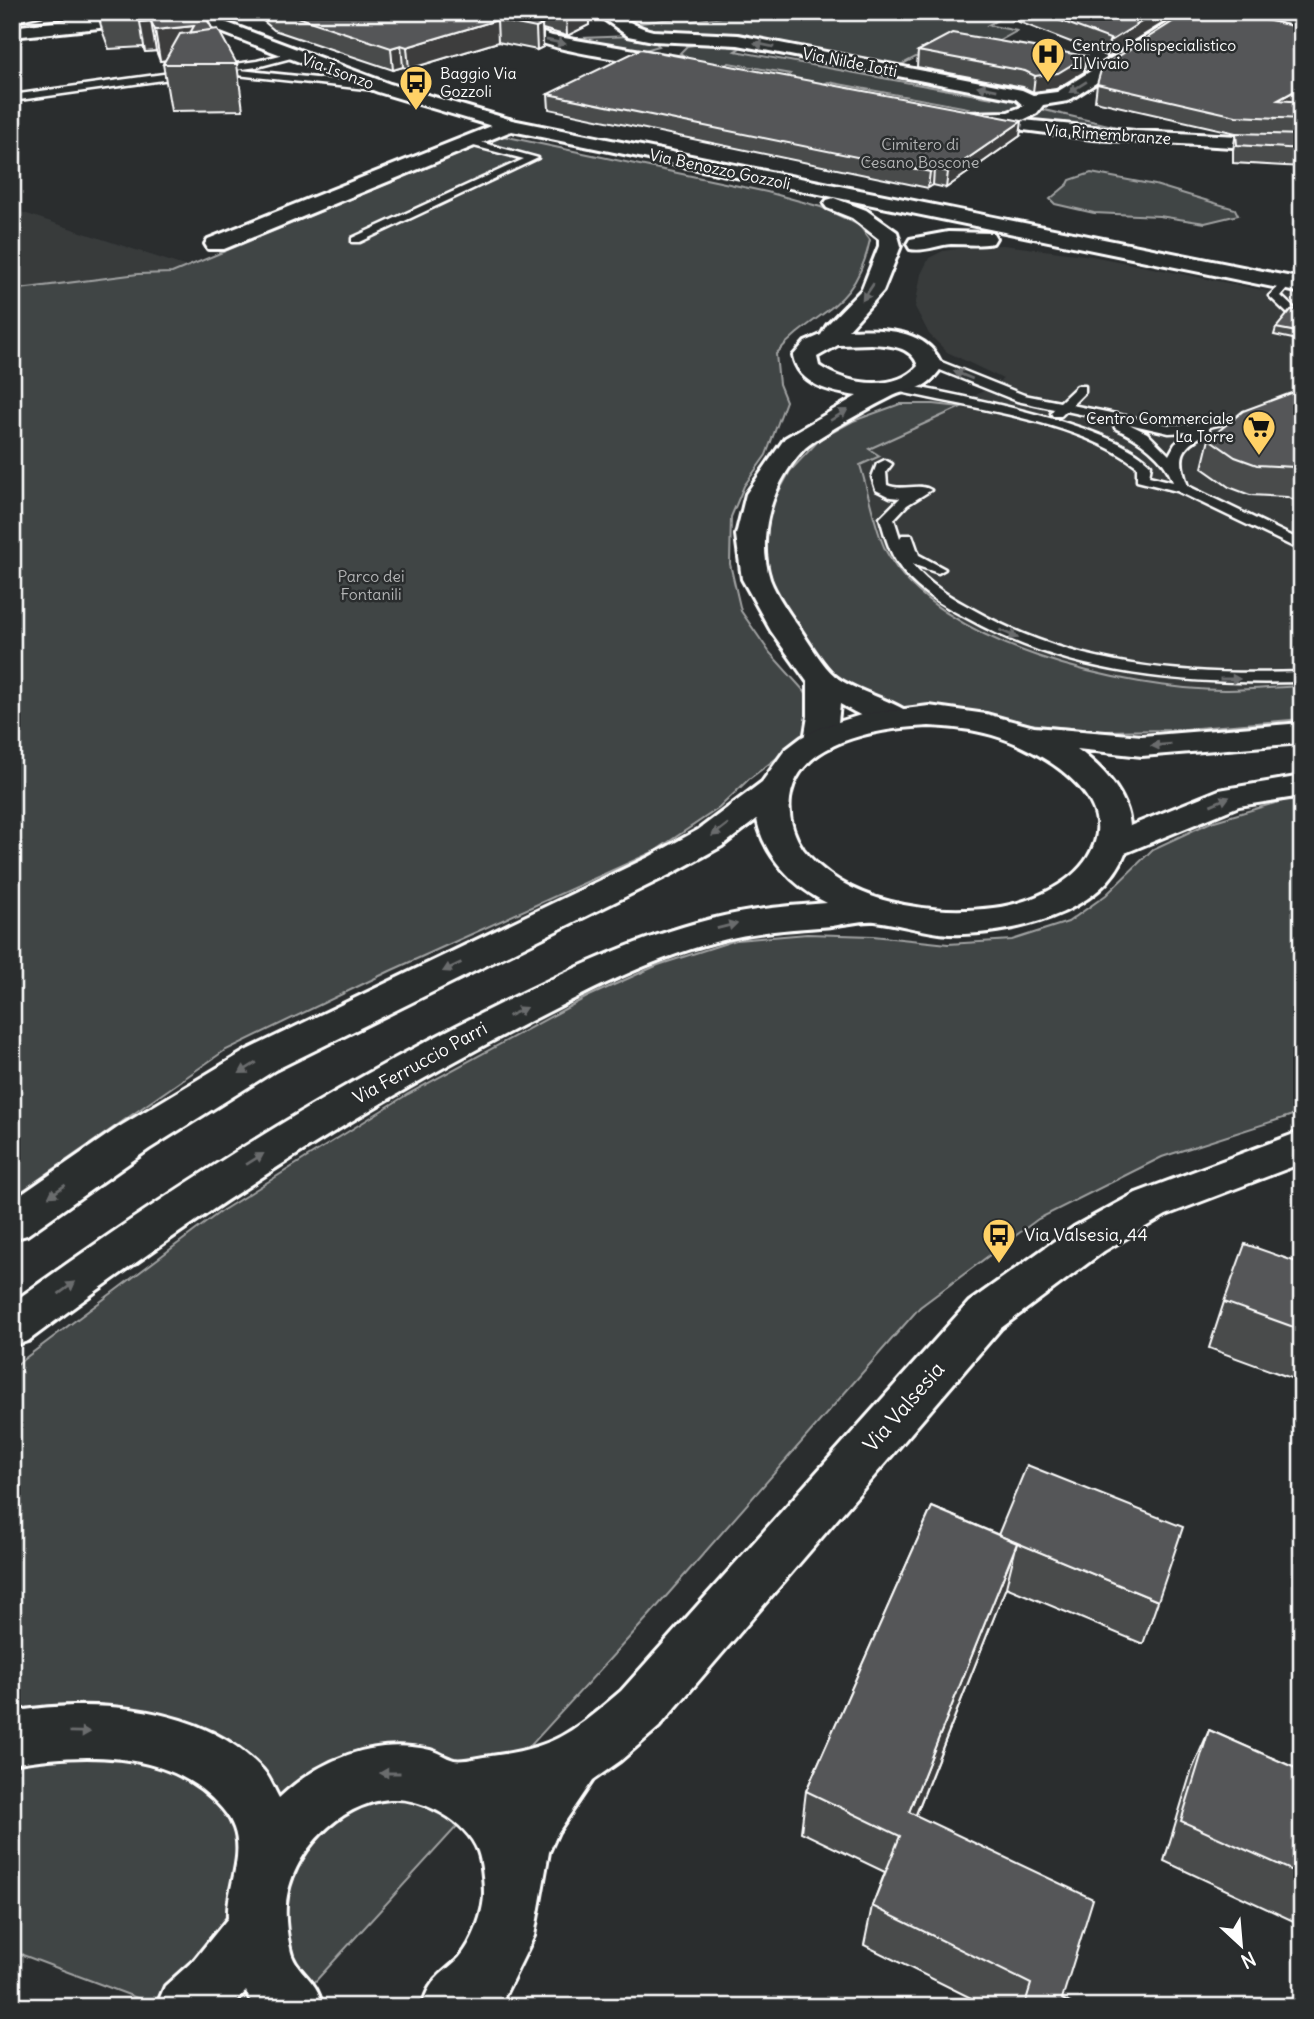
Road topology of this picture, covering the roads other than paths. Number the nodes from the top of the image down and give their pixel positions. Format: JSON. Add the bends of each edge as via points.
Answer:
{"nodes":[{"id":1,"x":33,"y":12,"type":"edge"},
{"id":2,"x":496,"y":12,"type":"edge"},
{"id":3,"x":602,"y":12,"type":"edge"},
{"id":4,"x":1198,"y":12,"type":"edge"},
{"id":5,"x":208,"y":15,"type":"edge"},
{"id":6,"x":150,"y":18,"type":"edge"},
{"id":7,"x":12,"y":20,"type":"edge"},
{"id":8,"x":12,"y":32,"type":"edge"},
{"id":9,"x":653,"y":36,"type":"junction"},
{"id":10,"x":726,"y":39,"type":"junction"},
{"id":11,"x":634,"y":54,"type":"junction"},
{"id":12,"x":292,"y":55,"type":"junction"},
{"id":13,"x":138,"y":87,"type":"dead end"},
{"id":14,"x":384,"y":88,"type":"junction"},
{"id":15,"x":12,"y":98,"type":"edge"},
{"id":16,"x":1033,"y":103,"type":"junction"},
{"id":17,"x":949,"y":113,"type":"edge"},
{"id":18,"x":973,"y":117,"type":"junction"},
{"id":19,"x":509,"y":125,"type":"junction"},
{"id":20,"x":1202,"y":141,"type":"junction"},
{"id":21,"x":469,"y":142,"type":"junction"},
{"id":22,"x":1302,"y":145,"type":"edge"},
{"id":23,"x":774,"y":180,"type":"junction"},
{"id":24,"x":916,"y":209,"type":"junction"},
{"id":25,"x":965,"y":219,"type":"junction"},
{"id":26,"x":889,"y":237,"type":"junction"},
{"id":27,"x":356,"y":240,"type":"dead end"},
{"id":28,"x":216,"y":244,"type":"dead end"},
{"id":29,"x":918,"y":244,"type":"junction"},
{"id":30,"x":1093,"y":245,"type":"junction"},
{"id":31,"x":1294,"y":285,"type":"edge"},
{"id":32,"x":1293,"y":313,"type":"edge"},
{"id":33,"x":895,"y":320,"type":"junction"},
{"id":34,"x":831,"y":340,"type":"junction"},
{"id":35,"x":929,"y":361,"type":"junction"},
{"id":36,"x":813,"y":374,"type":"junction"},
{"id":37,"x":891,"y":388,"type":"junction"},
{"id":38,"x":1081,"y":389,"type":"dead end"},
{"id":39,"x":953,"y":398,"type":"junction"},
{"id":40,"x":1064,"y":408,"type":"junction"},
{"id":41,"x":794,"y":444,"type":"junction"},
{"id":42,"x":885,"y":464,"type":"dead end"},
{"id":43,"x":1174,"y":467,"type":"junction"},
{"id":44,"x":1182,"y":488,"type":"junction"},
{"id":45,"x":907,"y":538,"type":"dead end"},
{"id":46,"x":1302,"y":547,"type":"edge"},
{"id":47,"x":949,"y":602,"type":"junction"},
{"id":48,"x":1302,"y":677,"type":"edge"},
{"id":49,"x":824,"y":683,"type":"junction"},
{"id":50,"x":898,"y":718,"type":"junction"},
{"id":51,"x":1302,"y":733,"type":"edge"},
{"id":52,"x":1023,"y":734,"type":"junction"},
{"id":53,"x":820,"y":740,"type":"junction"},
{"id":54,"x":1302,"y":786,"type":"edge"},
{"id":55,"x":774,"y":789,"type":"junction"},
{"id":56,"x":1111,"y":846,"type":"junction"},
{"id":57,"x":875,"y":909,"type":"junction"},
{"id":58,"x":1302,"y":1146,"type":"edge"},
{"id":59,"x":12,"y":1223,"type":"edge"},
{"id":60,"x":12,"y":1328,"type":"edge"},
{"id":61,"x":12,"y":1738,"type":"edge"},
{"id":62,"x":574,"y":1761,"type":"junction"},
{"id":63,"x":456,"y":1787,"type":"junction"},
{"id":64,"x":265,"y":1868,"type":"junction"},
{"id":65,"x":512,"y":1891,"type":"junction"},
{"id":66,"x":256,"y":1931,"type":"junction"},
{"id":67,"x":471,"y":1996,"type":"edge"},
{"id":68,"x":186,"y":2007,"type":"edge"},
{"id":69,"x":293,"y":2007,"type":"edge"}],
"edges":[{"from":1,"to":7,"type":"lane","via":[[38,15]]},
{"from":2,"to":11,"type":"street","one_way":true,"via":[[536,37]]},
{"from":3,"to":9,"type":"street","name":"Via Nilde Iotti","via":[[634,32]]},
{"from":4,"to":16,"type":"street","one_way":true,"via":[[1062,97]]},
{"from":5,"to":12,"type":"street","name":"Via Isonzo"},
{"from":5,"to":12,"type":"street","name":"Via Isonzo","via":[[183,23]]},
{"from":6,"to":8,"type":"street"},
{"from":9,"to":10,"type":"street","name":"Via Nilde Iotti"},
{"from":9,"to":11,"type":"street","via":[[666,43],[664,47]]},
{"from":10,"to":11,"type":"street","via":[[696,41],[677,49],[676,58],[689,64]]},
{"from":16,"to":10,"type":"street","name":"Via Nilde Iotti","one_way":true,"via":[[1023,95]]},
{"from":12,"to":14,"type":"street","name":"Via Isonzo"},
{"from":12,"to":15,"type":"lane","via":[[257,64]]},
{"from":13,"to":14,"type":"lane","name":"Via Benozzo Gozzoli","via":[[242,72]]},
{"from":14,"to":19,"type":"street","name":"Via Benozzo Gozzoli"},
{"from":16,"to":18,"type":"street","via":[[1030,112],[1016,117]]},
{"from":16,"to":20,"type":"street","name":"Via Rimembranze"},
{"from":17,"to":18,"type":"street"},
{"from":18,"to":20,"type":"street","name":"Via Rimembranze","via":[[1015,127]]},
{"from":19,"to":21,"type":"street"},
{"from":19,"to":23,"type":"street","name":"Via Benozzo Gozzoli"},
{"from":20,"to":22,"type":"street","name":"Via Rimembranze"},
{"from":21,"to":27,"type":"lane","via":[[533,158]]},
{"from":21,"to":28,"type":"street"},
{"from":23,"to":24,"type":"street","name":"Via Benozzo Gozzoli"},
{"from":23,"to":26,"type":"street","via":[[859,214]]},
{"from":24,"to":25,"type":"street","name":"Via Benozzo Gozzoli"},
{"from":24,"to":26,"type":"street"},
{"from":25,"to":29,"type":"street"},
{"from":25,"to":30,"type":"street","name":"Via Benozzo Gozzoli"},
{"from":26,"to":34,"type":"street","one_way":true,"via":[[890,246],[872,291]]},
{"from":29,"to":30,"type":"street","via":[[969,237]]},
{"from":29,"to":33,"type":"street","via":[[896,275]]},
{"from":30,"to":31,"type":"street","name":"Via Benozzo Gozzoli"},
{"from":31,"to":32,"type":"lane","via":[[1275,296]]},
{"from":33,"to":34,"type":"street","via":[[864,336]]},
{"from":33,"to":35,"type":"street"},
{"from":34,"to":36,"type":"street","via":[[805,356]]},
{"from":35,"to":37,"type":"street","via":[[923,377]]},
{"from":40,"to":35,"type":"lane","one_way":true,"via":[[1021,398]]},
{"from":36,"to":37,"type":"street","via":[[841,386]]},
{"from":36,"to":41,"type":"street"},
{"from":37,"to":39,"type":"lane"},
{"from":41,"to":37,"type":"street","one_way":true},
{"from":38,"to":40,"type":"lane"},
{"from":39,"to":40,"type":"lane","via":[[1039,415]]},
{"from":39,"to":44,"type":"lane","via":[[1113,444],[1144,465],[1142,478]]},
{"from":40,"to":43,"type":"lane","via":[[1142,436]]},
{"from":40,"to":43,"type":"lane","via":[[1169,429],[1233,416],[1179,445]]},
{"from":41,"to":49,"type":"street","via":[[760,494],[750,536],[756,579]]},
{"from":42,"to":47,"type":"lane","via":[[877,475],[887,492],[908,495],[924,490],[902,502],[887,518],[894,544],[923,584]]},
{"from":43,"to":44,"type":"lane"},
{"from":44,"to":46,"type":"lane"},
{"from":45,"to":47,"type":"lane","via":[[913,558],[941,573],[936,584]]},
{"from":47,"to":48,"type":"lane","one_way":true,"via":[[1046,649],[1139,672],[1212,679]]},
{"from":49,"to":50,"type":"street"},
{"from":49,"to":53,"type":"street"},
{"from":50,"to":52,"type":"street","via":[[968,720]]},
{"from":50,"to":53,"type":"street","via":[[853,726]]},
{"from":51,"to":52,"type":"street","one_way":true,"via":[[1142,746]]},
{"from":52,"to":56,"type":"street","via":[[1072,761],[1095,783],[1113,820]]},
{"from":53,"to":55,"type":"street","via":[[787,767]]},
{"from":56,"to":54,"type":"street","one_way":true,"via":[[1231,797]]},
{"from":55,"to":57,"type":"street","name":"Via Ferruccio Parri","via":[[775,827],[792,859],[835,892]]},
{"from":55,"to":59,"type":"street","one_way":true,"via":[[709,838],[661,865],[261,1060],[134,1138]]},
{"from":56,"to":57,"type":"street","name":"Via Ferruccio Parri","via":[[1100,870],[1077,891],[1026,914],[962,922]]},
{"from":60,"to":57,"type":"street","name":"Via Ferruccio Parri","one_way":true,"via":[[245,1165],[375,1087],[514,1013],[645,953],[711,930],[769,918]]},
{"from":58,"to":62,"type":"street","name":"Via Valsesia","via":[[1151,1204],[1089,1239],[985,1315],[640,1709]]},
{"from":61,"to":64,"type":"street","one_way":true,"via":[[62,1731],[116,1733],[167,1742],[206,1758],[251,1802],[261,1821]]},
{"from":62,"to":63,"type":"street","name":"Via Valsesia","via":[[513,1780]]},
{"from":62,"to":65,"type":"street","name":"Via Valsesia","via":[[538,1812],[521,1851]]},
{"from":63,"to":64,"type":"street","name":"Via Valsesia","one_way":true,"via":[[418,1773],[376,1773],[336,1787],[300,1813],[273,1847]]},
{"from":63,"to":65,"type":"street","name":"Via Valsesia","via":[[486,1813],[506,1848]]},
{"from":64,"to":66,"type":"street","name":"Via Valsesia","via":[[258,1888]]},
{"from":65,"to":67,"type":"street","name":"Via Valsesia","via":[[504,1936]]},
{"from":66,"to":68,"type":"street","via":[[232,1963]]},
{"from":66,"to":69,"type":"street","name":"Via Valsesia","via":[[266,1971]]}]}
